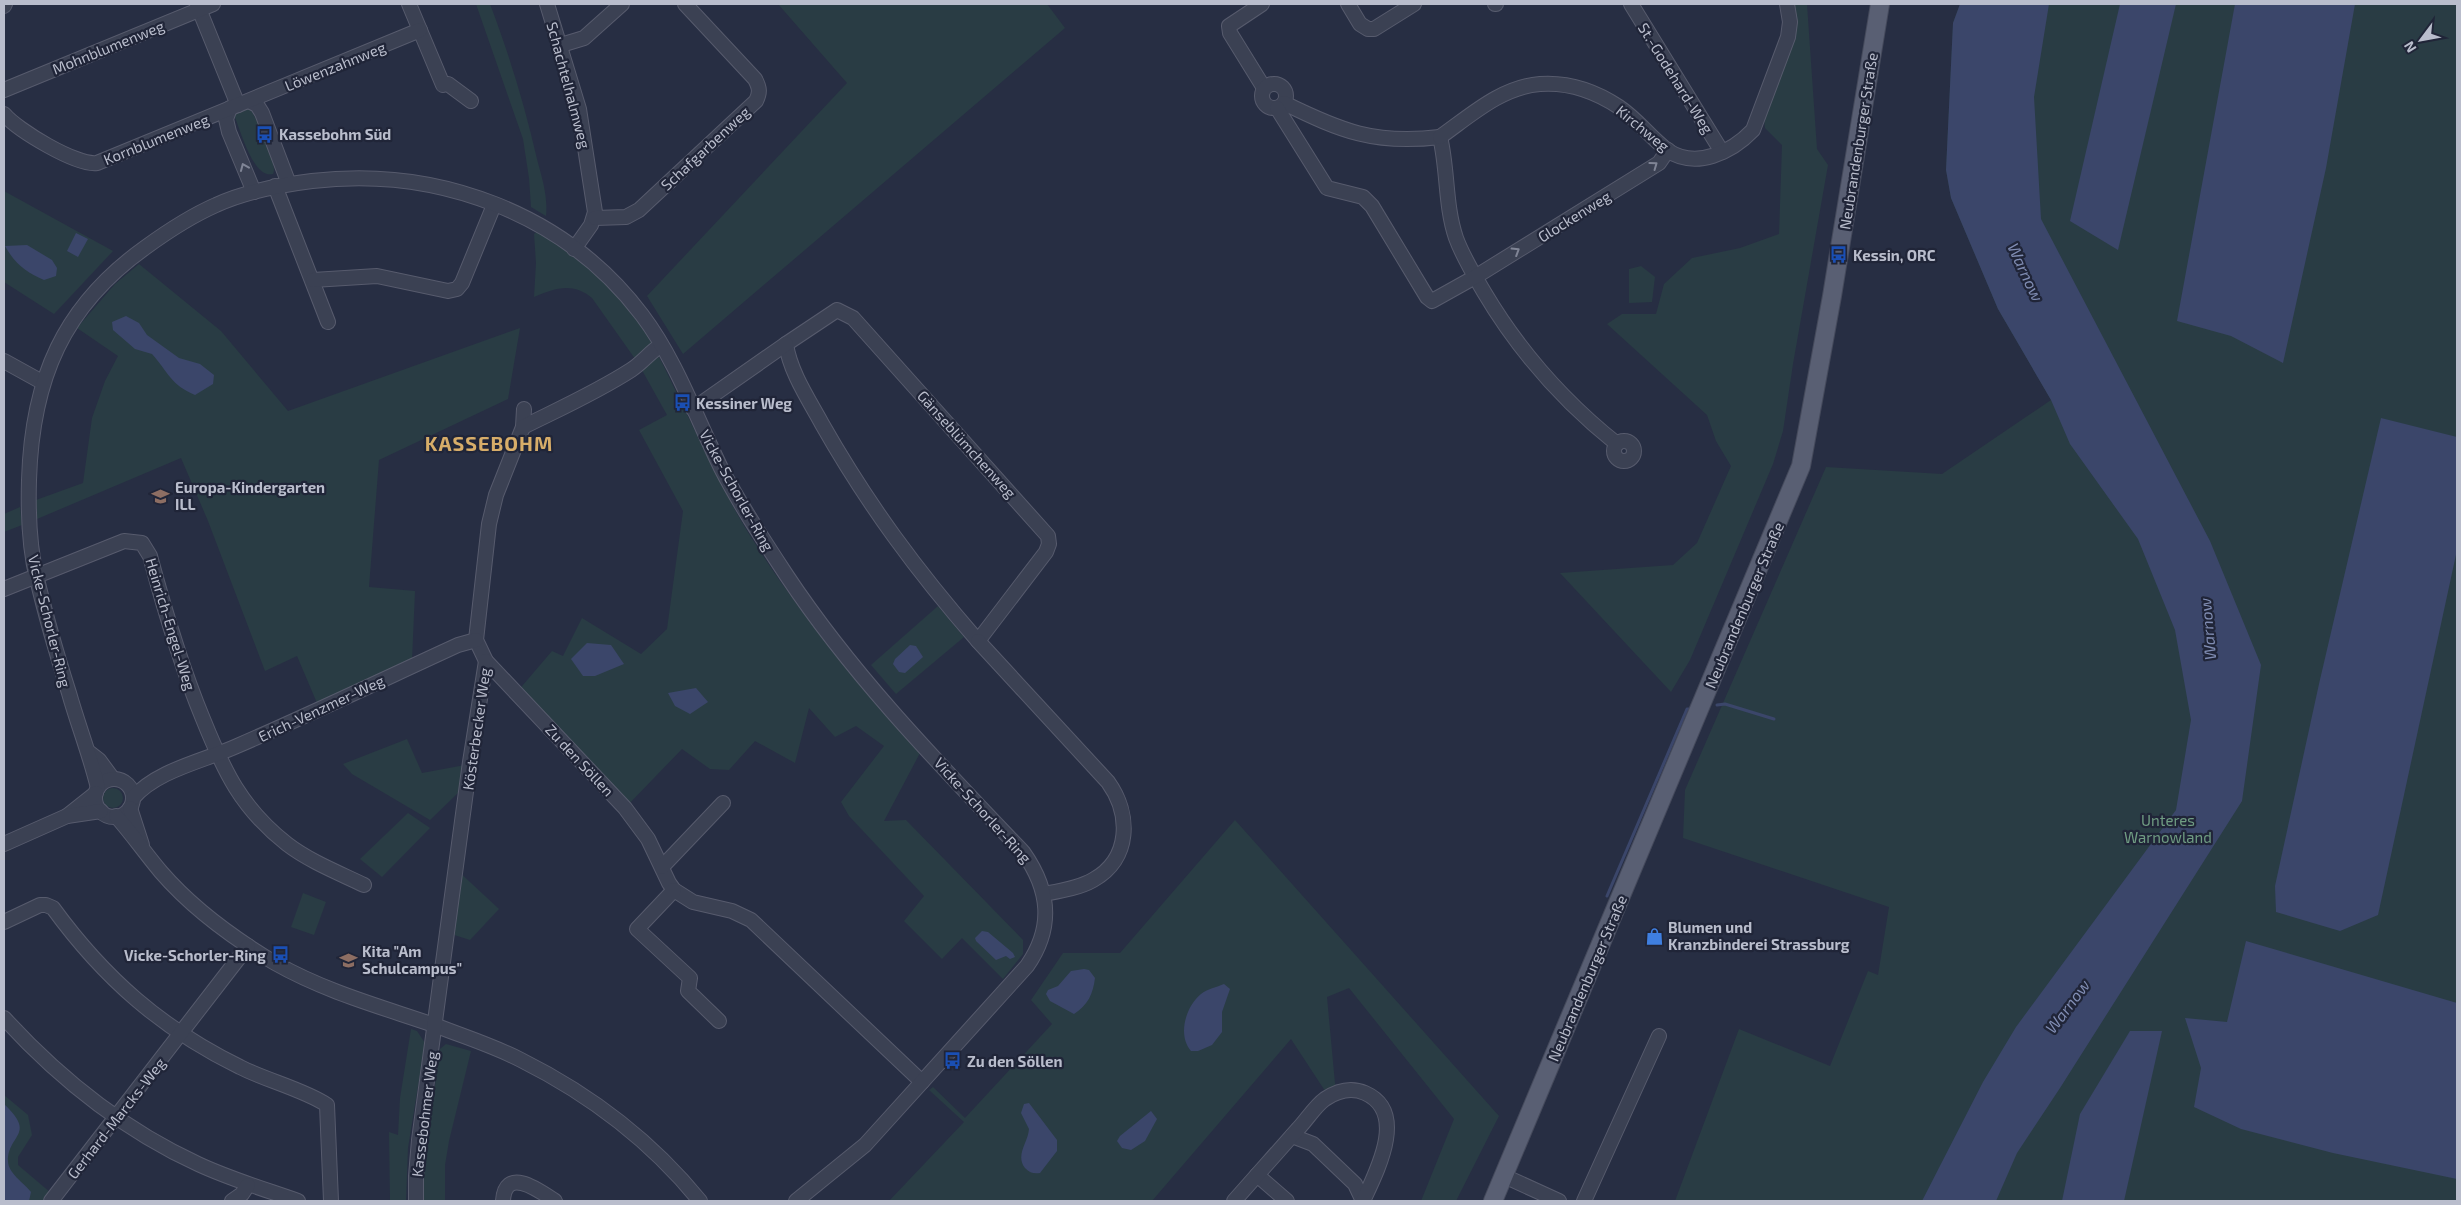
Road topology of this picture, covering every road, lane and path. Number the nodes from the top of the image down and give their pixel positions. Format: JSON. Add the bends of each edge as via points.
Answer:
{"nodes":[{"id":1,"x":213,"y":4,"type":"edge"},
{"id":2,"x":409,"y":4,"type":"edge"},
{"id":3,"x":547,"y":4,"type":"edge"},
{"id":4,"x":622,"y":4,"type":"edge"},
{"id":5,"x":685,"y":4,"type":"edge"},
{"id":6,"x":1262,"y":4,"type":"edge"},
{"id":7,"x":1348,"y":4,"type":"edge"},
{"id":8,"x":1414,"y":4,"type":"edge"},
{"id":9,"x":1630,"y":4,"type":"edge"},
{"id":10,"x":1787,"y":4,"type":"edge"},
{"id":11,"x":1880,"y":4,"type":"edge"},
{"id":12,"x":198,"y":7,"type":"edge"},
{"id":13,"x":420,"y":30,"type":"junction"},
{"id":14,"x":561,"y":45,"type":"junction"},
{"id":15,"x":1264,"y":88,"type":"junction"},
{"id":16,"x":4,"y":90,"type":"edge"},
{"id":17,"x":471,"y":100,"type":"dead end"},
{"id":18,"x":239,"y":105,"type":"junction"},
{"id":19,"x":1280,"y":105,"type":"junction"},
{"id":20,"x":4,"y":114,"type":"edge"},
{"id":21,"x":1440,"y":137,"type":"junction"},
{"id":22,"x":1668,"y":150,"type":"junction"},
{"id":23,"x":1722,"y":152,"type":"junction"},
{"id":24,"x":282,"y":185,"type":"junction"},
{"id":25,"x":254,"y":192,"type":"junction"},
{"id":26,"x":494,"y":204,"type":"junction"},
{"id":27,"x":595,"y":218,"type":"junction"},
{"id":28,"x":574,"y":249,"type":"junction"},
{"id":29,"x":1475,"y":277,"type":"junction"},
{"id":30,"x":313,"y":280,"type":"junction"},
{"id":31,"x":328,"y":322,"type":"dead end"},
{"id":32,"x":786,"y":344,"type":"junction"},
{"id":33,"x":661,"y":345,"type":"junction"},
{"id":34,"x":4,"y":361,"type":"edge"},
{"id":35,"x":42,"y":382,"type":"junction"},
{"id":36,"x":524,"y":409,"type":"dead end"},
{"id":37,"x":693,"y":409,"type":"junction"},
{"id":38,"x":523,"y":427,"type":"junction"},
{"id":39,"x":1617,"y":444,"type":"dead end"},
{"id":40,"x":36,"y":576,"type":"junction"},
{"id":41,"x":4,"y":589,"type":"edge"},
{"id":42,"x":476,"y":640,"type":"junction"},
{"id":43,"x":978,"y":641,"type":"junction"},
{"id":44,"x":486,"y":661,"type":"junction"},
{"id":45,"x":90,"y":753,"type":"junction"},
{"id":46,"x":218,"y":754,"type":"junction"},
{"id":47,"x":166,"y":775,"type":"junction"},
{"id":48,"x":119,"y":781,"type":"junction"},
{"id":49,"x":97,"y":791,"type":"junction"},
{"id":50,"x":131,"y":803,"type":"junction"},
{"id":51,"x":723,"y":803,"type":"dead end"},
{"id":52,"x":101,"y":811,"type":"junction"},
{"id":53,"x":67,"y":816,"type":"junction"},
{"id":54,"x":116,"y":816,"type":"junction"},
{"id":55,"x":4,"y":844,"type":"edge"},
{"id":56,"x":142,"y":845,"type":"junction"},
{"id":57,"x":662,"y":868,"type":"junction"},
{"id":58,"x":364,"y":885,"type":"dead end"},
{"id":59,"x":674,"y":890,"type":"junction"},
{"id":60,"x":1044,"y":894,"type":"junction"},
{"id":61,"x":4,"y":922,"type":"edge"},
{"id":62,"x":248,"y":946,"type":"junction"},
{"id":63,"x":4,"y":1018,"type":"edge"},
{"id":64,"x":719,"y":1021,"type":"dead end"},
{"id":65,"x":436,"y":1026,"type":"junction"},
{"id":66,"x":182,"y":1035,"type":"junction"},
{"id":67,"x":1659,"y":1036,"type":"dead end"},
{"id":68,"x":922,"y":1082,"type":"junction"},
{"id":69,"x":116,"y":1118,"type":"junction"},
{"id":70,"x":1292,"y":1136,"type":"junction"},
{"id":71,"x":1257,"y":1175,"type":"junction"},
{"id":72,"x":1504,"y":1176,"type":"junction"},
{"id":73,"x":248,"y":1185,"type":"junction"},
{"id":74,"x":51,"y":1201,"type":"edge"},
{"id":75,"x":232,"y":1201,"type":"edge"},
{"id":76,"x":298,"y":1201,"type":"edge"},
{"id":77,"x":331,"y":1201,"type":"edge"},
{"id":78,"x":416,"y":1201,"type":"edge"},
{"id":79,"x":503,"y":1201,"type":"edge"},
{"id":80,"x":555,"y":1201,"type":"edge"},
{"id":81,"x":700,"y":1201,"type":"edge"},
{"id":82,"x":796,"y":1201,"type":"edge"},
{"id":83,"x":1234,"y":1201,"type":"edge"},
{"id":84,"x":1287,"y":1201,"type":"edge"},
{"id":85,"x":1363,"y":1201,"type":"edge"},
{"id":86,"x":1493,"y":1201,"type":"edge"},
{"id":87,"x":1559,"y":1201,"type":"edge"},
{"id":88,"x":1584,"y":1201,"type":"edge"}],
"edges":[{"from":1,"to":12,"type":"street","name":"Mohnblumenweg"},
{"from":2,"to":13,"type":"street"},
{"from":3,"to":14,"type":"street","name":"Schachtelhalmweg"},
{"from":4,"to":14,"type":"street","via":[[584,38]]},
{"from":5,"to":27,"type":"street","name":"Schafgarbenweg","via":[[755,79],[759,95],[633,214]]},
{"from":6,"to":15,"type":"street","via":[[1228,26]]},
{"from":7,"to":8,"type":"street","via":[[1360,24],[1368,29]]},
{"from":9,"to":23,"type":"street","name":"St.-Godehard-Weg"},
{"from":10,"to":23,"type":"street","name":"Kirchweg","via":[[1788,37],[1752,130],[1743,140]]},
{"from":11,"to":72,"type":"main road","name":"Neubrandenburger Straße","via":[[1801,466]]},
{"from":12,"to":16,"type":"street","name":"Mohnblumenweg"},
{"from":12,"to":18,"type":"street"},
{"from":13,"to":17,"type":"street","via":[[443,86],[448,84]]},
{"from":13,"to":18,"type":"street","name":"Löwenzahnweg"},
{"from":14,"to":27,"type":"street","name":"Schachtelhalmweg","via":[[587,149]]},
{"from":15,"to":19,"type":"street","via":[[1264,103],[1268,107]]},
{"from":15,"to":19,"type":"street","via":[[1273,84],[1282,86],[1286,94]]},
{"from":18,"to":20,"type":"street","name":"Kornblumenweg","via":[[90,164],[17,127]]},
{"from":18,"to":24,"type":"street","via":[[257,105],[262,113]]},
{"from":25,"to":18,"type":"street","one_way":true,"via":[[226,119]]},
{"from":19,"to":21,"type":"street","name":"Kirchweg","via":[[1364,136],[1416,140]]},
{"from":19,"to":29,"type":"street","via":[[1326,188],[1362,197],[1372,206],[1427,297],[1432,301],[1438,299]]},
{"from":21,"to":22,"type":"street","name":"Kirchweg","via":[[1498,97],[1531,86],[1558,84],[1598,94],[1620,108]]},
{"from":21,"to":29,"type":"street","via":[[1452,222]]},
{"from":22,"to":23,"type":"street","name":"Kirchweg","via":[[1694,158]]},
{"from":29,"to":22,"type":"street","name":"Glockenweg","one_way":true,"via":[[1659,163]]},
{"from":24,"to":25,"type":"street","name":"Vicke-Schorler-Ring"},
{"from":24,"to":26,"type":"street","name":"Vicke-Schorler-Ring","via":[[347,177],[395,178],[451,189]]},
{"from":24,"to":30,"type":"street"},
{"from":25,"to":35,"type":"street","name":"Vicke-Schorler-Ring","via":[[224,201],[195,215],[115,270],[72,321],[50,360]]},
{"from":26,"to":28,"type":"street","name":"Vicke-Schorler-Ring","via":[[542,226]]},
{"from":26,"to":30,"type":"street","via":[[458,289],[448,290],[377,276]]},
{"from":27,"to":28,"type":"street"},
{"from":28,"to":33,"type":"street","name":"Vicke-Schorler-Ring","via":[[624,294]]},
{"from":29,"to":39,"type":"street","via":[[1514,340],[1536,366],[1565,400]]},
{"from":30,"to":31,"type":"street"},
{"from":32,"to":37,"type":"street","name":"Gänseblümchenweg"},
{"from":32,"to":43,"type":"street","via":[[797,377],[872,508],[915,567]]},
{"from":32,"to":43,"type":"street","name":"Gänseblümchenweg","via":[[830,313],[845,312],[1045,529],[1049,544],[1046,552]]},
{"from":33,"to":37,"type":"street","name":"Vicke-Schorler-Ring"},
{"from":33,"to":38,"type":"street","via":[[610,383]]},
{"from":34,"to":35,"type":"street"},
{"from":35,"to":40,"type":"street","name":"Vicke-Schorler-Ring","via":[[29,466],[30,540]]},
{"from":36,"to":38,"type":"street"},
{"from":37,"to":60,"type":"street","name":"Vicke-Schorler-Ring","via":[[740,502],[800,595],[914,735],[1023,852],[1034,867]]},
{"from":38,"to":42,"type":"street","via":[[496,495],[489,524]]},
{"from":40,"to":41,"type":"street"},
{"from":40,"to":45,"type":"street","name":"Vicke-Schorler-Ring","via":[[69,694]]},
{"from":40,"to":46,"type":"street","name":"Heinrich-Engel-Weg","via":[[124,541],[142,543],[150,556],[175,648]]},
{"from":42,"to":44,"type":"street","name":"Kösterbecker Weg"},
{"from":42,"to":46,"type":"street","name":"Erich-Venzmer-Weg","via":[[458,645]]},
{"from":43,"to":60,"type":"street","via":[[1108,782],[1122,809],[1124,839],[1114,862],[1105,872],[1083,885]]},
{"from":44,"to":57,"type":"street","name":"Zu den Söllen","via":[[625,808],[648,839]]},
{"from":44,"to":65,"type":"street","name":"Kösterbecker Weg"},
{"from":45,"to":48,"type":"street","name":"Vicke-Schorler-Ring"},
{"from":45,"to":49,"type":"street","name":"Vicke-Schorler-Ring"},
{"from":46,"to":47,"type":"street","name":"Erich-Venzmer-Weg"},
{"from":46,"to":58,"type":"street","via":[[236,791],[273,832],[294,849]]},
{"from":47,"to":48,"type":"street","name":"Erich-Venzmer-Weg"},
{"from":47,"to":50,"type":"street","name":"Erich-Venzmer-Weg","via":[[138,791]]},
{"from":48,"to":49,"type":"street","via":[[107,780]]},
{"from":48,"to":50,"type":"street","name":"Vicke-Schorler-Ring","via":[[129,786]]},
{"from":49,"to":52,"type":"street","name":"Vicke-Schorler-Ring","via":[[96,803]]},
{"from":49,"to":53,"type":"street"},
{"from":50,"to":54,"type":"street"},
{"from":50,"to":56,"type":"street","name":"Vicke-Schorler-Ring"},
{"from":51,"to":57,"type":"street"},
{"from":52,"to":53,"type":"street"},
{"from":52,"to":54,"type":"street","name":"Vicke-Schorler-Ring"},
{"from":53,"to":55,"type":"street"},
{"from":54,"to":56,"type":"street","name":"Vicke-Schorler-Ring"},
{"from":56,"to":62,"type":"street","name":"Vicke-Schorler-Ring","via":[[186,898],[219,927]]},
{"from":57,"to":59,"type":"street","name":"Zu den Söllen"},
{"from":59,"to":64,"type":"street","via":[[637,929],[690,978],[688,991]]},
{"from":59,"to":68,"type":"street","via":[[693,902],[732,911],[751,920]]},
{"from":60,"to":68,"type":"street","name":"Vicke-Schorler-Ring","via":[[1044,928],[1035,954]]},
{"from":61,"to":66,"type":"street","via":[[40,905],[53,908],[111,978]]},
{"from":62,"to":65,"type":"street","name":"Vicke-Schorler-Ring","via":[[321,986]]},
{"from":62,"to":66,"type":"street","name":"Gerhard-Marcks-Weg"},
{"from":63,"to":69,"type":"street","via":[[49,1065]]},
{"from":65,"to":78,"type":"street","name":"Kassebohmer Weg","via":[[419,1140]]},
{"from":65,"to":81,"type":"street","name":"Vicke-Schorler-Ring","via":[[520,1060],[587,1100],[647,1146]]},
{"from":66,"to":69,"type":"street","name":"Gerhard-Marcks-Weg"},
{"from":66,"to":77,"type":"street","via":[[251,1073],[327,1104]]},
{"from":67,"to":88,"type":"street"},
{"from":68,"to":82,"type":"street","name":"Vicke-Schorler-Ring","via":[[865,1145]]},
{"from":69,"to":73,"type":"street","via":[[196,1163]]},
{"from":69,"to":74,"type":"street","name":"Gerhard-Marcks-Weg"},
{"from":70,"to":71,"type":"street"},
{"from":70,"to":85,"type":"street","via":[[1313,1144],[1355,1184]]},
{"from":70,"to":85,"type":"street","via":[[1324,1100],[1336,1094],[1351,1090],[1361,1092],[1379,1103],[1386,1112],[1386,1139]]},
{"from":71,"to":83,"type":"street"},
{"from":71,"to":84,"type":"street"},
{"from":72,"to":86,"type":"main road","name":"Neubrandenburger Straße"},
{"from":72,"to":87,"type":"street"},
{"from":73,"to":75,"type":"street"},
{"from":73,"to":76,"type":"street"},
{"from":79,"to":80,"type":"street","via":[[508,1187],[522,1182]]}]}
